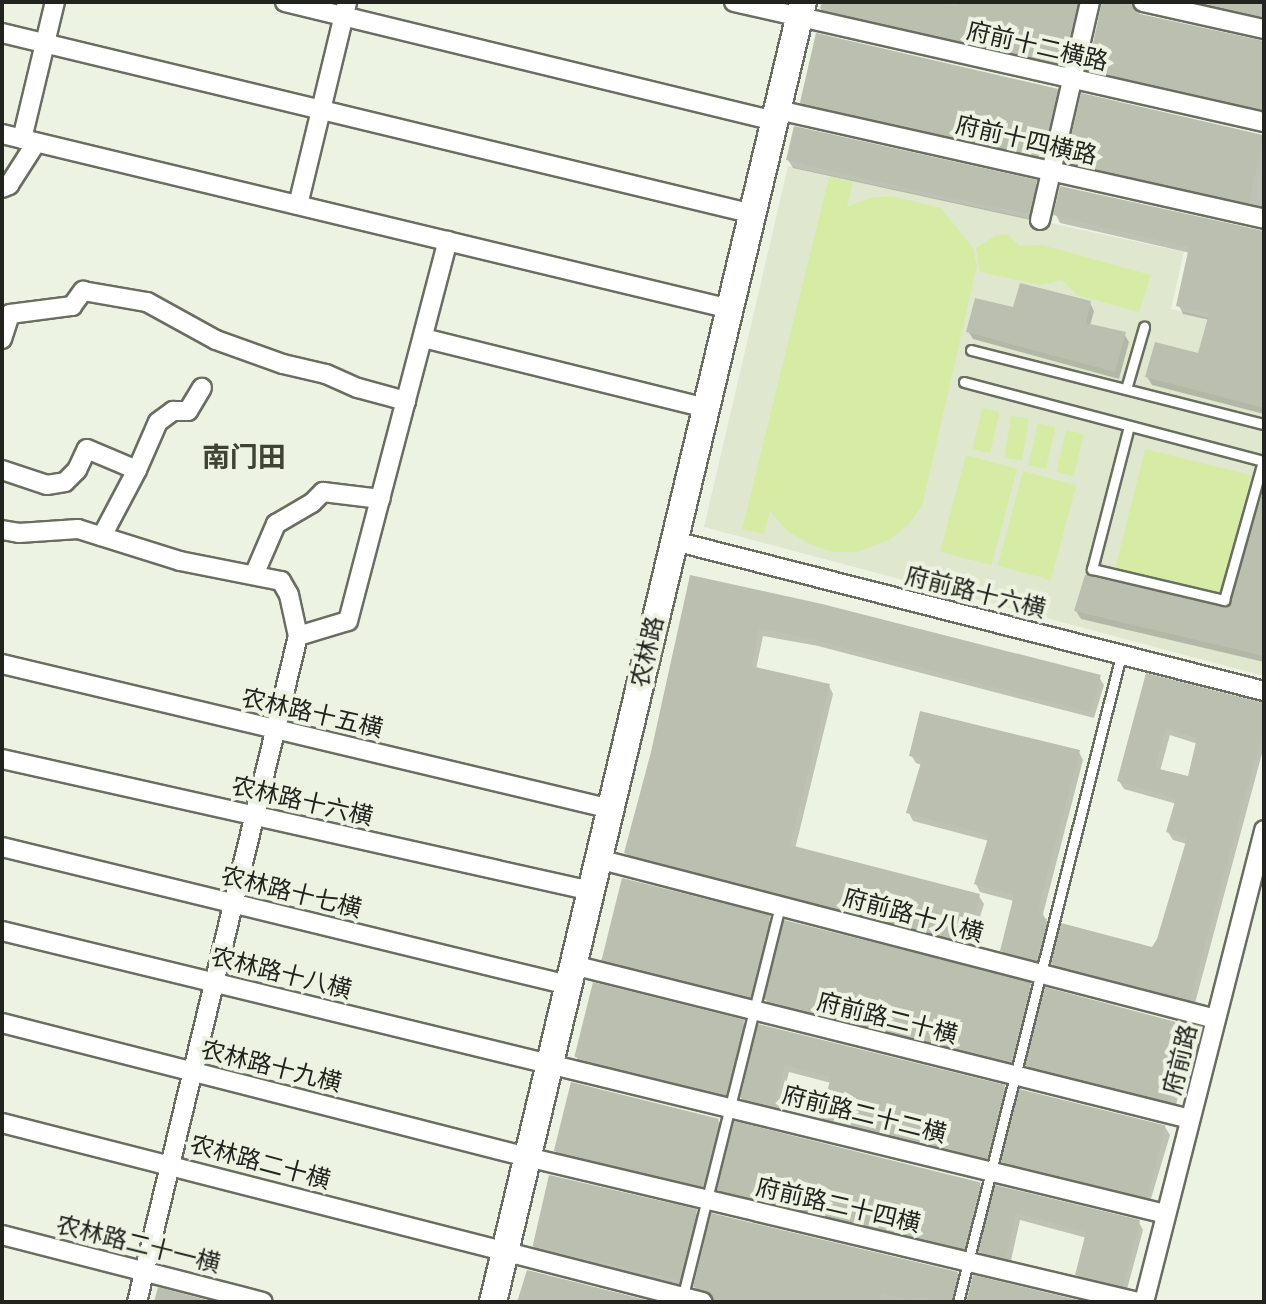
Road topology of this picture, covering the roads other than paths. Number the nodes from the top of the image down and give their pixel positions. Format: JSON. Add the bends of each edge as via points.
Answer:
{"nodes":[{"id":1,"x":55,"y":2,"type":"edge"},
{"id":2,"x":285,"y":2,"type":"edge"},
{"id":3,"x":734,"y":2,"type":"edge"},
{"id":4,"x":1090,"y":2,"type":"edge"},
{"id":5,"x":1143,"y":2,"type":"edge"},
{"id":6,"x":346,"y":9,"type":"edge"},
{"id":7,"x":802,"y":10,"type":"edge"},
{"id":8,"x":1264,"y":29,"type":"edge"},
{"id":9,"x":2,"y":33,"type":"edge"},
{"id":10,"x":45,"y":43,"type":"junction"},
{"id":11,"x":1073,"y":79,"type":"junction"},
{"id":12,"x":321,"y":110,"type":"junction"},
{"id":13,"x":776,"y":116,"type":"junction"},
{"id":14,"x":1264,"y":122,"type":"edge"},
{"id":15,"x":2,"y":134,"type":"edge"},
{"id":16,"x":29,"y":141,"type":"junction"},
{"id":17,"x":1051,"y":171,"type":"junction"},
{"id":18,"x":2,"y":188,"type":"edge"},
{"id":19,"x":298,"y":205,"type":"junction"},
{"id":20,"x":753,"y":214,"type":"junction"},
{"id":21,"x":1264,"y":219,"type":"edge"},
{"id":22,"x":1040,"y":220,"type":"dead end"},
{"id":23,"x":448,"y":241,"type":"junction"},
{"id":24,"x":730,"y":309,"type":"junction"},
{"id":25,"x":1144,"y":327,"type":"dead end"},
{"id":26,"x":423,"y":338,"type":"junction"},
{"id":27,"x":2,"y":339,"type":"edge"},
{"id":28,"x":971,"y":350,"type":"dead end"},
{"id":29,"x":964,"y":382,"type":"dead end"},
{"id":30,"x":202,"y":388,"type":"dead end"},
{"id":31,"x":1126,"y":389,"type":"junction"},
{"id":32,"x":406,"y":401,"type":"junction"},
{"id":33,"x":706,"y":408,"type":"junction"},
{"id":34,"x":1264,"y":424,"type":"edge"},
{"id":35,"x":1129,"y":426,"type":"junction"},
{"id":36,"x":1264,"y":461,"type":"edge"},
{"id":37,"x":2,"y":470,"type":"edge"},
{"id":38,"x":137,"y":470,"type":"junction"},
{"id":39,"x":381,"y":499,"type":"junction"},
{"id":40,"x":2,"y":530,"type":"edge"},
{"id":41,"x":102,"y":536,"type":"junction"},
{"id":42,"x":674,"y":541,"type":"junction"},
{"id":43,"x":254,"y":575,"type":"junction"},
{"id":44,"x":298,"y":636,"type":"junction"},
{"id":45,"x":1121,"y":655,"type":"junction"},
{"id":46,"x":2,"y":664,"type":"edge"},
{"id":47,"x":1264,"y":691,"type":"edge"},
{"id":48,"x":275,"y":730,"type":"junction"},
{"id":49,"x":2,"y":759,"type":"edge"},
{"id":50,"x":611,"y":809,"type":"junction"},
{"id":51,"x":254,"y":816,"type":"junction"},
{"id":52,"x":1264,"y":830,"type":"edge"},
{"id":53,"x":2,"y":847,"type":"edge"},
{"id":54,"x":598,"y":859,"type":"junction"},
{"id":55,"x":591,"y":891,"type":"junction"},
{"id":56,"x":233,"y":903,"type":"junction"},
{"id":57,"x":780,"y":906,"type":"junction"},
{"id":58,"x":2,"y":931,"type":"edge"},
{"id":59,"x":1041,"y":974,"type":"junction"},
{"id":60,"x":571,"y":975,"type":"junction"},
{"id":61,"x":214,"y":983,"type":"junction"},
{"id":62,"x":755,"y":1010,"type":"junction"},
{"id":63,"x":1216,"y":1019,"type":"junction"},
{"id":64,"x":2,"y":1023,"type":"edge"},
{"id":65,"x":550,"y":1064,"type":"junction"},
{"id":66,"x":193,"y":1072,"type":"junction"},
{"id":67,"x":1015,"y":1075,"type":"junction"},
{"id":68,"x":730,"y":1108,"type":"junction"},
{"id":69,"x":1190,"y":1119,"type":"junction"},
{"id":70,"x":2,"y":1123,"type":"edge"},
{"id":71,"x":527,"y":1157,"type":"junction"},
{"id":72,"x":170,"y":1165,"type":"junction"},
{"id":73,"x":991,"y":1171,"type":"junction"},
{"id":74,"x":707,"y":1200,"type":"junction"},
{"id":75,"x":1166,"y":1214,"type":"junction"},
{"id":76,"x":2,"y":1235,"type":"edge"},
{"id":77,"x":505,"y":1252,"type":"junction"},
{"id":78,"x":968,"y":1262,"type":"junction"},
{"id":79,"x":144,"y":1271,"type":"junction"},
{"id":80,"x":682,"y":1300,"type":"edge"},
{"id":81,"x":137,"y":1302,"type":"edge"},
{"id":82,"x":263,"y":1302,"type":"edge"},
{"id":83,"x":493,"y":1302,"type":"edge"},
{"id":84,"x":702,"y":1302,"type":"edge"},
{"id":85,"x":958,"y":1302,"type":"edge"},
{"id":86,"x":1141,"y":1302,"type":"edge"}],
"edges":[{"from":1,"to":10,"type":"street"},
{"from":2,"to":6,"type":"street","name":"府前十四横路"},
{"from":3,"to":7,"type":"street","name":"府前十二横路"},
{"from":4,"to":11,"type":"street"},
{"from":5,"to":8,"type":"street"},
{"from":6,"to":12,"type":"street"},
{"from":6,"to":13,"type":"street","name":"府前十四横路"},
{"from":7,"to":11,"type":"street","name":"府前十二横路"},
{"from":7,"to":13,"type":"street","name":"农林路"},
{"from":9,"to":10,"type":"street"},
{"from":10,"to":12,"type":"street"},
{"from":10,"to":16,"type":"street"},
{"from":11,"to":14,"type":"street","name":"府前十二横路"},
{"from":11,"to":17,"type":"street"},
{"from":12,"to":19,"type":"street"},
{"from":12,"to":20,"type":"street"},
{"from":13,"to":17,"type":"street","name":"府前十四横路"},
{"from":13,"to":20,"type":"street","name":"农林路"},
{"from":15,"to":16,"type":"street"},
{"from":16,"to":18,"type":"street","via":[[9,185]]},
{"from":16,"to":19,"type":"street"},
{"from":17,"to":21,"type":"street","name":"府前十四横路"},
{"from":17,"to":22,"type":"street"},
{"from":19,"to":23,"type":"street"},
{"from":20,"to":24,"type":"street","name":"农林路"},
{"from":23,"to":24,"type":"street"},
{"from":23,"to":26,"type":"street"},
{"from":24,"to":33,"type":"street","name":"农林路"},
{"from":25,"to":31,"type":"lane"},
{"from":26,"to":32,"type":"street"},
{"from":26,"to":33,"type":"street"},
{"from":27,"to":32,"type":"street","via":[[10,314],[72,306],[83,291],[147,302],[216,340]]},
{"from":28,"to":31,"type":"lane"},
{"from":29,"to":35,"type":"lane"},
{"from":30,"to":38,"type":"street","via":[[188,411],[173,411],[158,422]]},
{"from":31,"to":34,"type":"lane"},
{"from":32,"to":39,"type":"street"},
{"from":33,"to":42,"type":"street","name":"农林路"},
{"from":35,"to":36,"type":"lane"},
{"from":35,"to":36,"type":"lane","via":[[1092,569],[1224,600]]},
{"from":37,"to":38,"type":"street","via":[[47,485],[65,482],[87,449]]},
{"from":38,"to":41,"type":"street"},
{"from":39,"to":43,"type":"street","via":[[323,492],[276,524]]},
{"from":39,"to":44,"type":"street","via":[[348,621]]},
{"from":40,"to":41,"type":"street","via":[[78,529]]},
{"from":41,"to":43,"type":"street","via":[[180,561]]},
{"from":42,"to":45,"type":"street","name":"府前路十六横"},
{"from":42,"to":50,"type":"street","name":"农林路"},
{"from":43,"to":44,"type":"street","via":[[281,581]]},
{"from":44,"to":48,"type":"street"},
{"from":45,"to":47,"type":"street","name":"府前路十六横"},
{"from":45,"to":59,"type":"lane"},
{"from":46,"to":48,"type":"street","name":"农林路十五横"},
{"from":48,"to":50,"type":"street","name":"农林路十五横"},
{"from":48,"to":51,"type":"street"},
{"from":49,"to":51,"type":"street","name":"农林路十六横"},
{"from":50,"to":54,"type":"street","name":"农林路"},
{"from":51,"to":55,"type":"street","name":"农林路十六横"},
{"from":51,"to":56,"type":"street"},
{"from":52,"to":63,"type":"street","name":"府前路"},
{"from":53,"to":56,"type":"street","name":"农林路十七横"},
{"from":54,"to":55,"type":"street","name":"农林路"},
{"from":54,"to":57,"type":"street","name":"府前路十八横"},
{"from":55,"to":60,"type":"street","name":"农林路"},
{"from":56,"to":60,"type":"street","name":"农林路十七横"},
{"from":56,"to":61,"type":"street"},
{"from":57,"to":59,"type":"street","name":"府前路十八横"},
{"from":57,"to":62,"type":"lane"},
{"from":58,"to":61,"type":"street","name":"农林路十八横"},
{"from":59,"to":63,"type":"street","name":"府前路十八横"},
{"from":59,"to":67,"type":"lane"},
{"from":60,"to":62,"type":"street","name":"府前路二十横"},
{"from":60,"to":65,"type":"street","name":"农林路"},
{"from":61,"to":65,"type":"street","name":"农林路十八横"},
{"from":61,"to":66,"type":"street"},
{"from":62,"to":67,"type":"street","name":"府前路二十横"},
{"from":62,"to":68,"type":"lane"},
{"from":63,"to":69,"type":"street","name":"府前路"},
{"from":64,"to":66,"type":"street","name":"农林路十九横"},
{"from":65,"to":68,"type":"street","name":"府前路二十二横"},
{"from":65,"to":71,"type":"street","name":"农林路"},
{"from":66,"to":71,"type":"street","name":"农林路十九横"},
{"from":66,"to":72,"type":"street"},
{"from":67,"to":69,"type":"street","name":"府前路二十横"},
{"from":67,"to":73,"type":"lane"},
{"from":68,"to":73,"type":"street","name":"府前路二十二横"},
{"from":68,"to":74,"type":"lane"},
{"from":69,"to":75,"type":"street","name":"府前路"},
{"from":70,"to":72,"type":"street","name":"农林路二十横"},
{"from":71,"to":74,"type":"street","name":"府前路二十四横"},
{"from":71,"to":77,"type":"street","name":"农林路"},
{"from":72,"to":77,"type":"street","name":"农林路二十横"},
{"from":72,"to":79,"type":"street"},
{"from":73,"to":75,"type":"street","name":"府前路二十二横"},
{"from":73,"to":78,"type":"lane"},
{"from":74,"to":78,"type":"street","name":"府前路二十四横"},
{"from":74,"to":80,"type":"lane"},
{"from":75,"to":86,"type":"street","name":"府前路"},
{"from":76,"to":79,"type":"street","name":"农林路二十一横"},
{"from":77,"to":80,"type":"street","name":"农林路二十横"},
{"from":77,"to":83,"type":"street","name":"农林路"},
{"from":78,"to":85,"type":"lane"},
{"from":78,"to":86,"type":"street","name":"府前路二十四横"},
{"from":79,"to":81,"type":"street"},
{"from":79,"to":82,"type":"street","name":"农林路二十一横"},
{"from":80,"to":84,"type":"street","name":"农林路二十横"}]}
